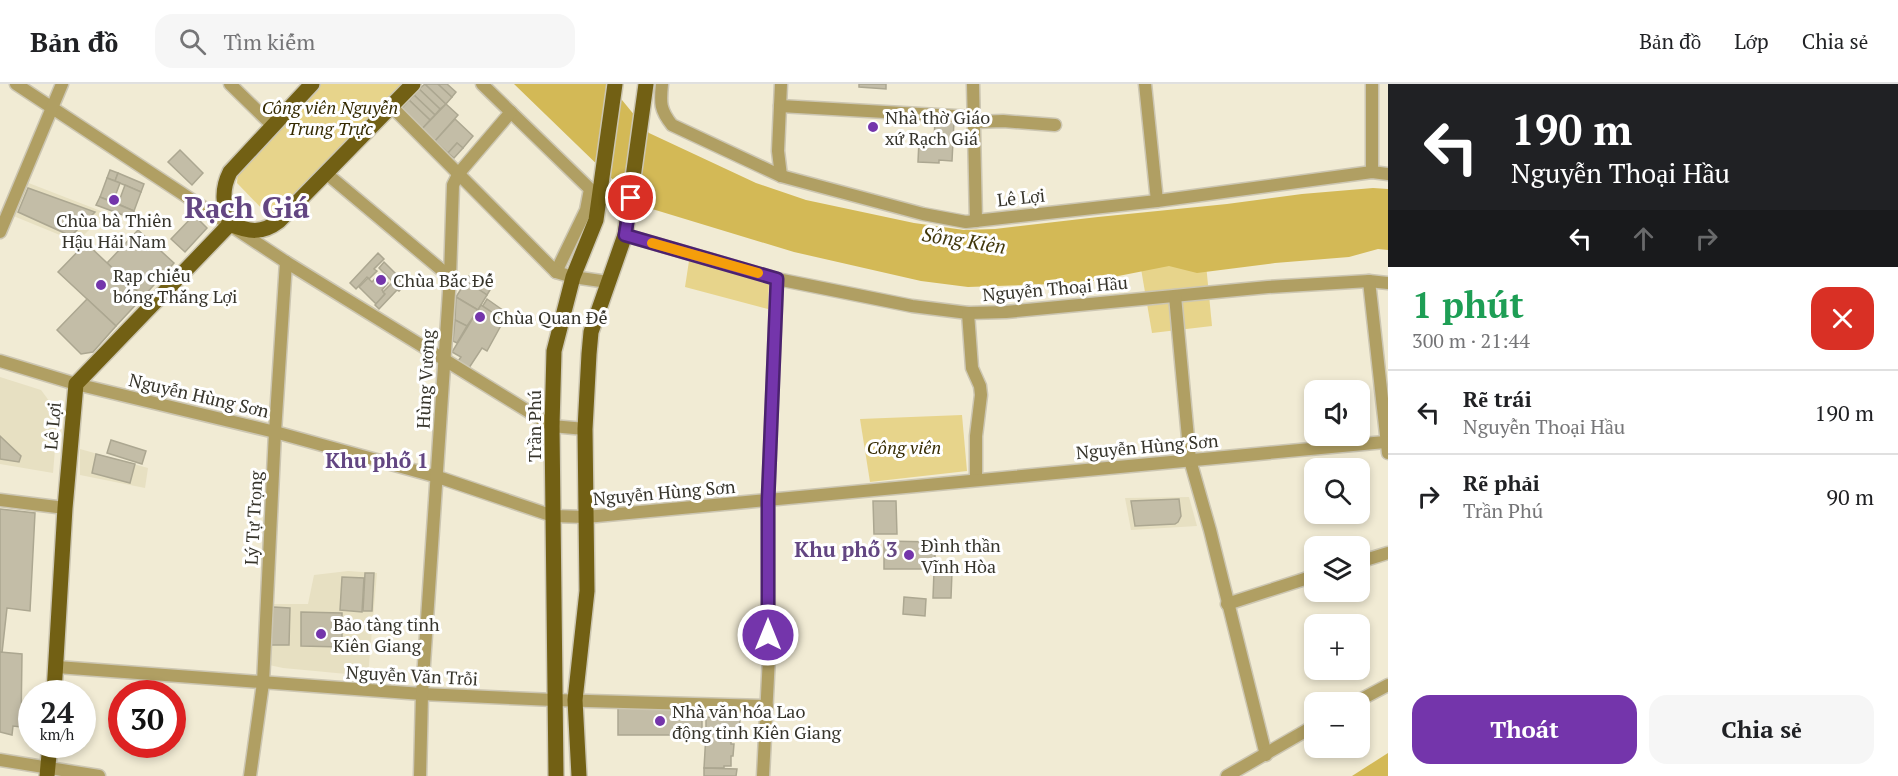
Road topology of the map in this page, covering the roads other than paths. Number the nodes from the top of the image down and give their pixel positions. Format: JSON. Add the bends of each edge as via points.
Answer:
{"nodes":[{"id":1,"x":16,"y":84,"type":"edge"},
{"id":2,"x":62,"y":84,"type":"edge"},
{"id":3,"x":230,"y":84,"type":"edge"},
{"id":4,"x":312,"y":84,"type":"edge"},
{"id":5,"x":413,"y":84,"type":"edge"},
{"id":6,"x":482,"y":84,"type":"edge"},
{"id":7,"x":615,"y":84,"type":"edge"},
{"id":8,"x":646,"y":84,"type":"edge"},
{"id":9,"x":662,"y":84,"type":"edge"},
{"id":10,"x":781,"y":84,"type":"edge"},
{"id":11,"x":973,"y":84,"type":"edge"},
{"id":12,"x":1145,"y":84,"type":"edge"},
{"id":13,"x":1372,"y":84,"type":"edge"},
{"id":14,"x":780,"y":106,"type":"junction"},
{"id":15,"x":52,"y":107,"type":"junction"},
{"id":16,"x":392,"y":107,"type":"junction"},
{"id":17,"x":511,"y":112,"type":"junction"},
{"id":18,"x":973,"y":119,"type":"junction"},
{"id":19,"x":272,"y":125,"type":"junction"},
{"id":20,"x":1055,"y":125,"type":"dead end"},
{"id":21,"x":1372,"y":172,"type":"junction"},
{"id":22,"x":459,"y":173,"type":"junction"},
{"id":23,"x":327,"y":174,"type":"junction"},
{"id":24,"x":1388,"y":174,"type":"edge"},
{"id":25,"x":781,"y":176,"type":"junction"},
{"id":26,"x":1157,"y":201,"type":"junction"},
{"id":27,"x":976,"y":221,"type":"junction"},
{"id":28,"x":230,"y":224,"type":"junction"},
{"id":29,"x":626,"y":228,"type":"junction"},
{"id":30,"x":0,"y":232,"type":"edge"},
{"id":31,"x":286,"y":262,"type":"junction"},
{"id":32,"x":556,"y":272,"type":"junction"},
{"id":33,"x":450,"y":277,"type":"junction"},
{"id":34,"x":573,"y":277,"type":"junction"},
{"id":35,"x":777,"y":279,"type":"junction"},
{"id":36,"x":1369,"y":281,"type":"junction"},
{"id":37,"x":608,"y":282,"type":"junction"},
{"id":38,"x":1388,"y":283,"type":"edge"},
{"id":39,"x":1174,"y":296,"type":"junction"},
{"id":40,"x":968,"y":313,"type":"junction"},
{"id":41,"x":444,"y":360,"type":"junction"},
{"id":42,"x":0,"y":361,"type":"edge"},
{"id":43,"x":76,"y":384,"type":"junction"},
{"id":44,"x":552,"y":426,"type":"junction"},
{"id":45,"x":585,"y":429,"type":"junction"},
{"id":46,"x":275,"y":432,"type":"junction"},
{"id":47,"x":1387,"y":447,"type":"edge"},
{"id":48,"x":1190,"y":460,"type":"junction"},
{"id":49,"x":438,"y":477,"type":"junction"},
{"id":50,"x":976,"y":479,"type":"junction"},
{"id":51,"x":0,"y":500,"type":"edge"},
{"id":52,"x":768,"y":500,"type":"junction"},
{"id":53,"x":65,"y":508,"type":"junction"},
{"id":54,"x":553,"y":516,"type":"junction"},
{"id":55,"x":586,"y":517,"type":"junction"},
{"id":56,"x":1388,"y":553,"type":"edge"},
{"id":57,"x":1370,"y":559,"type":"edge"},
{"id":58,"x":1304,"y":579,"type":"edge"},
{"id":59,"x":1227,"y":604,"type":"junction"},
{"id":60,"x":57,"y":667,"type":"junction"},
{"id":61,"x":56,"y":680,"type":"edge"},
{"id":62,"x":263,"y":683,"type":"junction"},
{"id":63,"x":1388,"y":685,"type":"edge"},
{"id":64,"x":422,"y":694,"type":"junction"},
{"id":65,"x":1370,"y":695,"type":"edge"},
{"id":66,"x":554,"y":700,"type":"junction"},
{"id":67,"x":575,"y":700,"type":"junction"},
{"id":68,"x":766,"y":706,"type":"junction"},
{"id":69,"x":1304,"y":732,"type":"edge"},
{"id":70,"x":1266,"y":755,"type":"junction"},
{"id":71,"x":0,"y":760,"type":"edge"},
{"id":72,"x":47,"y":772,"type":"edge"},
{"id":73,"x":99,"y":776,"type":"edge"},
{"id":74,"x":250,"y":776,"type":"edge"},
{"id":75,"x":420,"y":776,"type":"edge"},
{"id":76,"x":556,"y":776,"type":"edge"},
{"id":77,"x":579,"y":776,"type":"edge"},
{"id":78,"x":763,"y":776,"type":"edge"},
{"id":79,"x":1227,"y":776,"type":"edge"}],
"edges":[{"from":1,"to":15,"type":"street"},
{"from":2,"to":15,"type":"street"},
{"from":3,"to":19,"type":"street"},
{"from":4,"to":19,"type":"main road"},
{"from":5,"to":16,"type":"main road"},
{"from":6,"to":17,"type":"street"},
{"from":7,"to":34,"type":"main road","name":"Trần Phú","via":[[596,220]]},
{"from":8,"to":29,"type":"main road"},
{"from":9,"to":25,"type":"street","name":"Lê Lợi","via":[[661,105],[672,125]]},
{"from":10,"to":14,"type":"street"},
{"from":11,"to":18,"type":"street"},
{"from":12,"to":26,"type":"street"},
{"from":13,"to":21,"type":"street"},
{"from":14,"to":18,"type":"street"},
{"from":14,"to":25,"type":"street"},
{"from":15,"to":28,"type":"street"},
{"from":15,"to":30,"type":"street"},
{"from":16,"to":22,"type":"street"},
{"from":16,"to":23,"type":"main road"},
{"from":17,"to":22,"type":"street","name":"Hùng Vương"},
{"from":17,"to":32,"type":"street","via":[[590,189],[586,210]]},
{"from":18,"to":20,"type":"street"},
{"from":18,"to":27,"type":"street"},
{"from":19,"to":28,"type":"main road","via":[[224,183],[223,198]]},
{"from":21,"to":24,"type":"street","name":"Lê Lợi"},
{"from":21,"to":26,"type":"street","name":"Lê Lợi"},
{"from":22,"to":32,"type":"street"},
{"from":22,"to":33,"type":"street","name":"Hùng Vương","via":[[453,185]]},
{"from":23,"to":28,"type":"main road","via":[[271,227],[254,231]]},
{"from":23,"to":33,"type":"street"},
{"from":25,"to":27,"type":"street","name":"Lê Lợi","via":[[923,214]]},
{"from":26,"to":27,"type":"street","name":"Lê Lợi"},
{"from":28,"to":31,"type":"street"},
{"from":28,"to":43,"type":"main road","name":"Lê Lợi"},
{"from":29,"to":35,"type":"street","name":"Nguyễn Thoại Hầu"},
{"from":29,"to":37,"type":"main road"},
{"from":31,"to":41,"type":"street"},
{"from":31,"to":46,"type":"street","name":"Lý Tự Trọng"},
{"from":32,"to":34,"type":"street"},
{"from":33,"to":41,"type":"street","name":"Hùng Vương"},
{"from":34,"to":37,"type":"street"},
{"from":34,"to":44,"type":"main road","name":"Trần Phú","via":[[554,351]]},
{"from":35,"to":40,"type":"street","name":"Nguyễn Thoại Hầu"},
{"from":35,"to":52,"type":"street"},
{"from":36,"to":38,"type":"street","name":"Nguyễn Thoại Hầu"},
{"from":36,"to":39,"type":"street","name":"Nguyễn Thoại Hầu"},
{"from":36,"to":47,"type":"street"},
{"from":37,"to":45,"type":"main road","via":[[591,332]]},
{"from":39,"to":40,"type":"street","name":"Nguyễn Thoại Hầu"},
{"from":39,"to":48,"type":"street"},
{"from":40,"to":50,"type":"street","via":[[972,368],[981,395]]},
{"from":41,"to":44,"type":"street"},
{"from":41,"to":49,"type":"street","name":"Hùng Vương"},
{"from":42,"to":43,"type":"street","name":"Nguyễn Hùng Sơn"},
{"from":43,"to":46,"type":"street","name":"Nguyễn Hùng Sơn"},
{"from":43,"to":53,"type":"main road","name":"Lê Lợi"},
{"from":44,"to":45,"type":"street"},
{"from":44,"to":54,"type":"main road","name":"Trần Phú"},
{"from":45,"to":55,"type":"main road"},
{"from":46,"to":49,"type":"street","name":"Nguyễn Hùng Sơn"},
{"from":46,"to":62,"type":"street","name":"Lý Tự Trọng"},
{"from":47,"to":48,"type":"street","name":"Nguyễn Hùng Sơn"},
{"from":48,"to":50,"type":"street","name":"Nguyễn Hùng Sơn"},
{"from":48,"to":59,"type":"street"},
{"from":49,"to":54,"type":"street","name":"Nguyễn Hùng Sơn"},
{"from":49,"to":64,"type":"street","name":"Hùng Vương"},
{"from":50,"to":52,"type":"street","name":"Nguyễn Hùng Sơn"},
{"from":51,"to":53,"type":"street"},
{"from":52,"to":55,"type":"street","name":"Nguyễn Hùng Sơn"},
{"from":52,"to":68,"type":"street"},
{"from":53,"to":60,"type":"main road","name":"Lê Lợi"},
{"from":54,"to":55,"type":"street","name":"Nguyễn Hùng Sơn"},
{"from":54,"to":66,"type":"main road","name":"Trần Phú"},
{"from":55,"to":67,"type":"main road","via":[[587,591]]},
{"from":56,"to":57,"type":"street"},
{"from":58,"to":59,"type":"street"},
{"from":59,"to":70,"type":"street"},
{"from":60,"to":61,"type":"main road","name":"Lê Lợi"},
{"from":60,"to":62,"type":"street","name":"Nguyễn Văn Trỗi"},
{"from":62,"to":64,"type":"street","name":"Nguyễn Văn Trỗi"},
{"from":62,"to":74,"type":"street","name":"Lý Tự Trọng"},
{"from":63,"to":65,"type":"street"},
{"from":64,"to":66,"type":"street","name":"Nguyễn Văn Trỗi"},
{"from":64,"to":75,"type":"street","name":"Hùng Vương"},
{"from":66,"to":67,"type":"street","name":"Nguyễn Văn Trỗi"},
{"from":66,"to":76,"type":"main road","name":"Trần Phú"},
{"from":67,"to":68,"type":"street","name":"Nguyễn Văn Trỗi"},
{"from":67,"to":77,"type":"main road"},
{"from":68,"to":78,"type":"street"},
{"from":69,"to":70,"type":"street"},
{"from":70,"to":79,"type":"street"},
{"from":71,"to":72,"type":"street"},
{"from":72,"to":73,"type":"street"}]}
